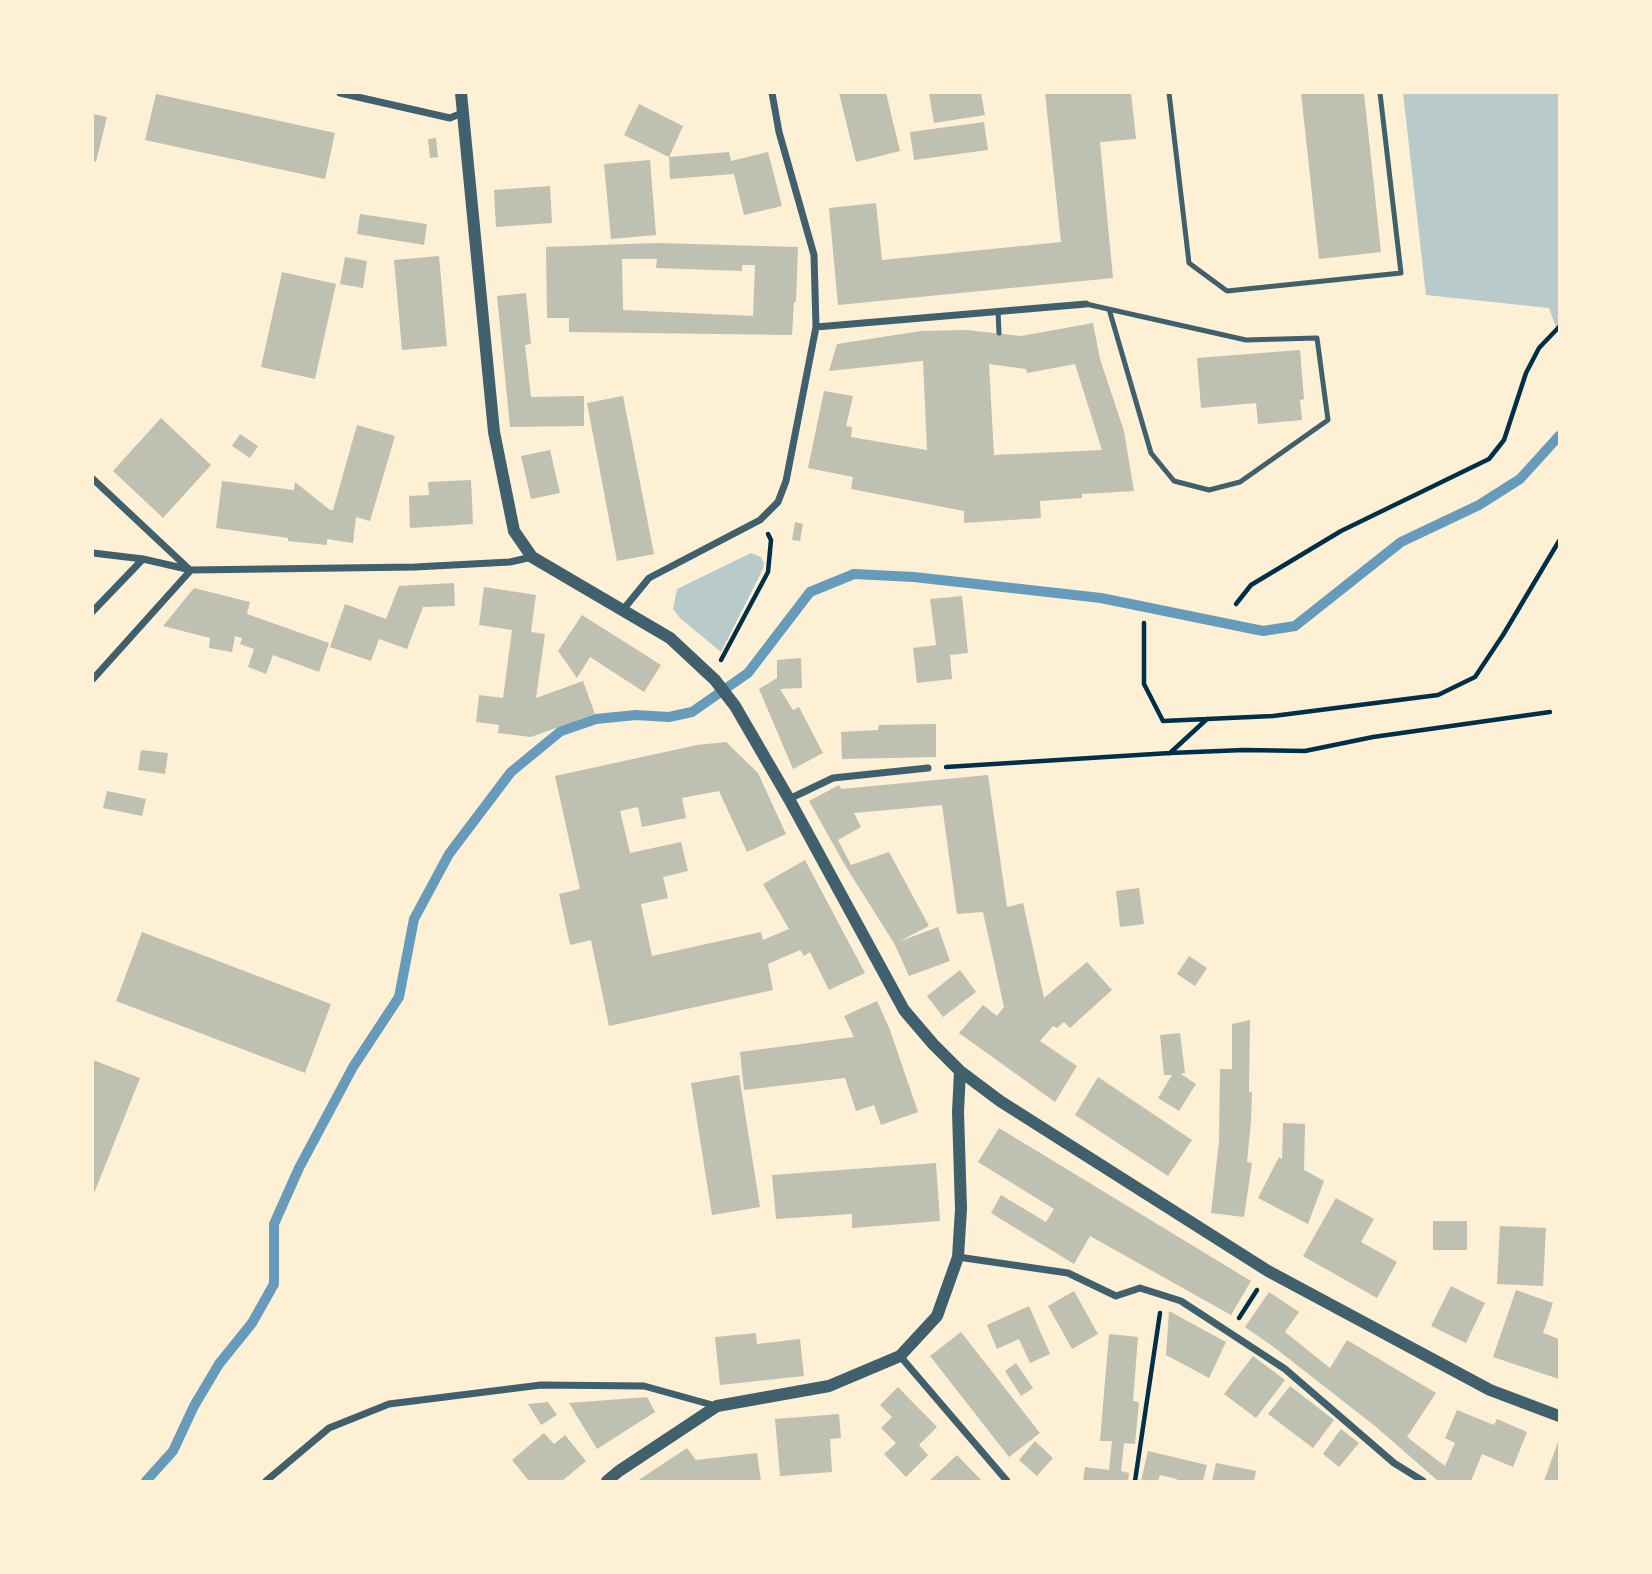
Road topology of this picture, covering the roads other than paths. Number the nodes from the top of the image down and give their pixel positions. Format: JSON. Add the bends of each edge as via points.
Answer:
{"nodes":[{"id":1,"x":340,"y":93,"type":"edge"},
{"id":2,"x":461,"y":93,"type":"edge"},
{"id":3,"x":772,"y":93,"type":"edge"},
{"id":4,"x":1170,"y":93,"type":"edge"},
{"id":5,"x":1380,"y":93,"type":"edge"},
{"id":6,"x":462,"y":113,"type":"junction"},
{"id":7,"x":1086,"y":304,"type":"joint"},
{"id":8,"x":1109,"y":309,"type":"junction"},
{"id":9,"x":998,"y":311,"type":"junction"},
{"id":10,"x":816,"y":327,"type":"junction"},
{"id":11,"x":999,"y":334,"type":"dead end"},
{"id":12,"x":93,"y":479,"type":"edge"},
{"id":13,"x":93,"y":553,"type":"edge"},
{"id":14,"x":531,"y":557,"type":"junction"},
{"id":15,"x":143,"y":559,"type":"junction"},
{"id":16,"x":191,"y":570,"type":"junction"},
{"id":17,"x":93,"y":611,"type":"edge"},
{"id":18,"x":622,"y":612,"type":"junction"},
{"id":19,"x":93,"y":679,"type":"edge"},
{"id":20,"x":928,"y":768,"type":"road end"},
{"id":21,"x":789,"y":799,"type":"junction"},
{"id":22,"x":960,"y":1071,"type":"junction"},
{"id":23,"x":958,"y":1257,"type":"junction"},
{"id":24,"x":900,"y":1356,"type":"junction"},
{"id":25,"x":717,"y":1406,"type":"junction"},
{"id":26,"x":1559,"y":1416,"type":"edge"},
{"id":27,"x":266,"y":1481,"type":"edge"},
{"id":28,"x":607,"y":1481,"type":"edge"},
{"id":29,"x":1007,"y":1481,"type":"edge"},
{"id":30,"x":1423,"y":1481,"type":"edge"}],
"edges":[{"from":1,"to":6,"type":"street","via":[[450,118]]},
{"from":2,"to":6,"type":"street"},
{"from":3,"to":10,"type":"street","via":[[814,255]]},
{"from":4,"to":5,"type":"lane","via":[[1189,263],[1227,291],[1401,273]]},
{"from":6,"to":14,"type":"street","via":[[497,454],[514,531]]},
{"from":7,"to":8,"type":"lane"},
{"from":7,"to":9,"type":"street"},
{"from":8,"to":8,"type":"lane","via":[[1246,340],[1317,338],[1328,420],[1240,482],[1209,490],[1174,481],[1151,453]]},
{"from":9,"to":10,"type":"street"},
{"from":9,"to":11,"type":"lane"},
{"from":10,"to":18,"type":"street","via":[[778,502],[760,520],[649,578]]},
{"from":12,"to":16,"type":"street"},
{"from":13,"to":15,"type":"street"},
{"from":14,"to":16,"type":"street","via":[[415,567]]},
{"from":14,"to":18,"type":"street"},
{"from":15,"to":16,"type":"street"},
{"from":15,"to":17,"type":"street"},
{"from":16,"to":19,"type":"street"},
{"from":18,"to":21,"type":"street","via":[[670,638],[714,678]]},
{"from":20,"to":21,"type":"street","via":[[833,778]]},
{"from":21,"to":22,"type":"street","via":[[904,1010]]},
{"from":22,"to":23,"type":"street"},
{"from":22,"to":26,"type":"street","via":[[1268,1271],[1490,1390]]},
{"from":23,"to":24,"type":"street","via":[[936,1316]]},
{"from":23,"to":30,"type":"street","via":[[1068,1273],[1116,1296],[1140,1288],[1181,1301],[1285,1369],[1394,1463]]},
{"from":24,"to":25,"type":"street","via":[[830,1386]]},
{"from":24,"to":29,"type":"street"},
{"from":25,"to":27,"type":"street","via":[[644,1386],[592,1385],[541,1385],[389,1404],[329,1428]]},
{"from":25,"to":28,"type":"street"}]}
